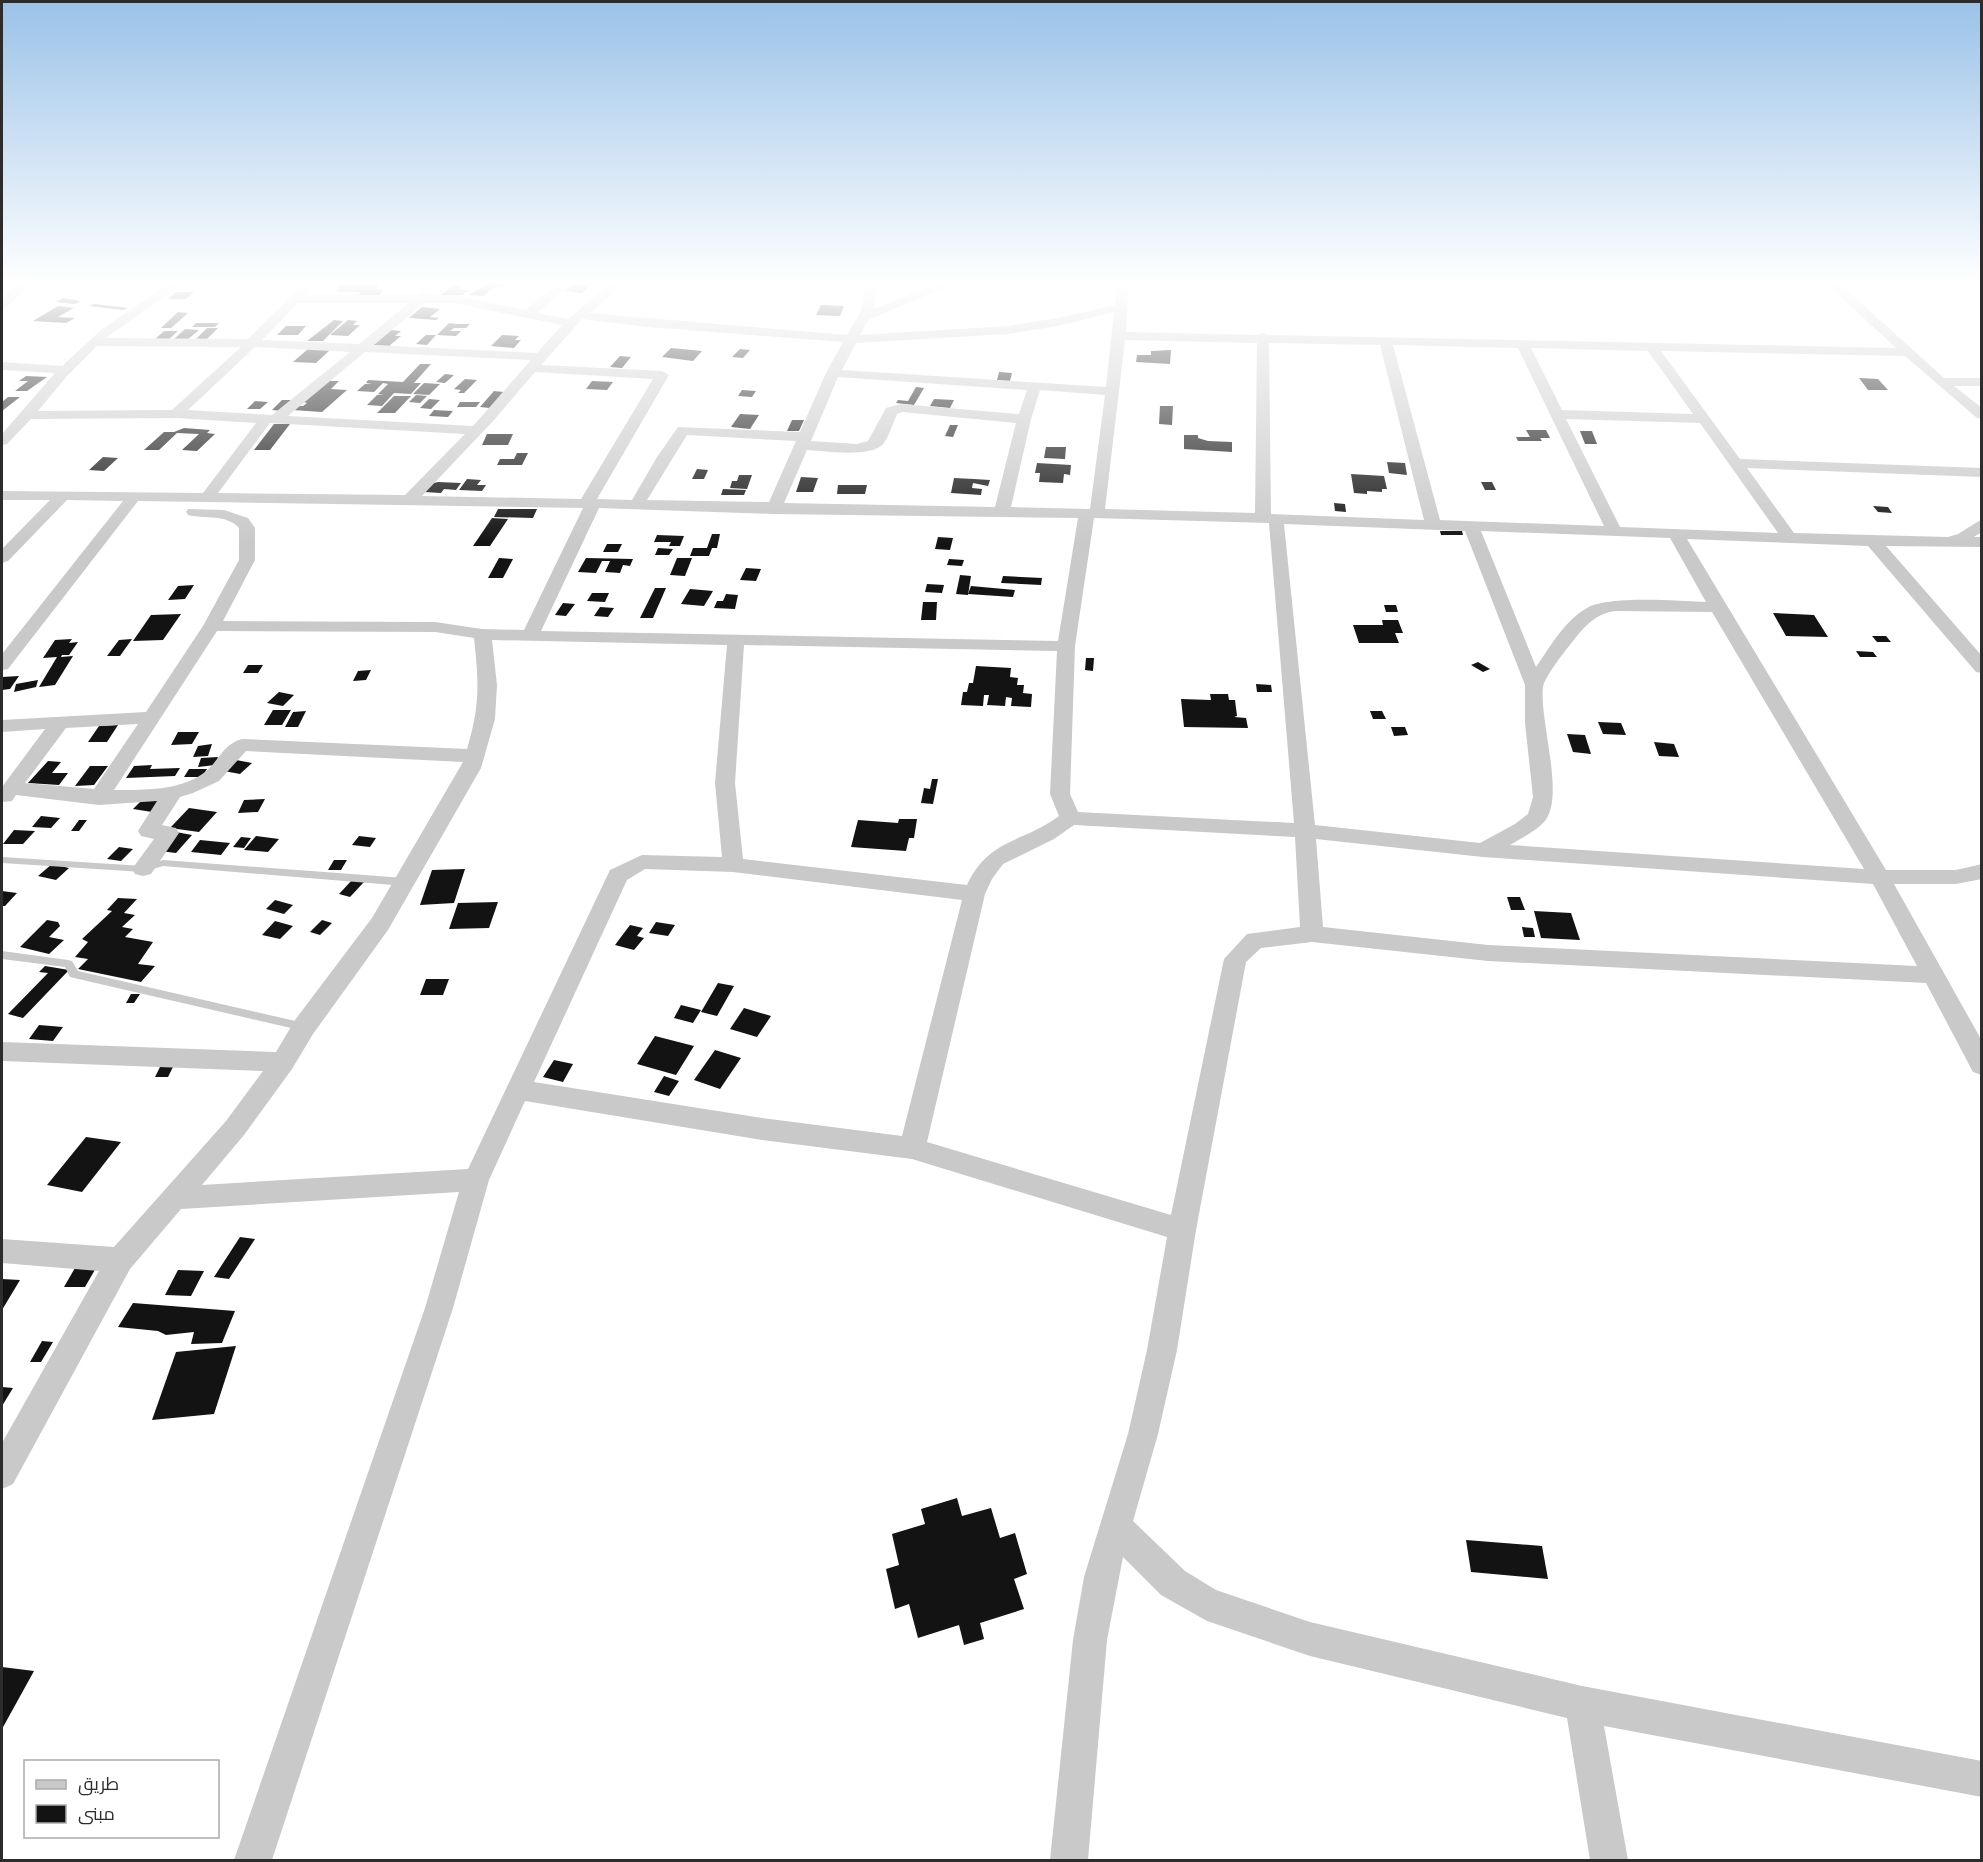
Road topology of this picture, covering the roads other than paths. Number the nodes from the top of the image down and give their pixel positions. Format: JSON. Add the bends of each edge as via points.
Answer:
{"nodes":[{"id":1,"x":66,"y":370,"type":"edge"},
{"id":2,"x":225,"y":370,"type":"edge"},
{"id":3,"x":333,"y":370,"type":"edge"},
{"id":4,"x":530,"y":370,"type":"edge"},
{"id":5,"x":567,"y":370,"type":"edge"},
{"id":6,"x":835,"y":370,"type":"edge"},
{"id":7,"x":1114,"y":370,"type":"edge"},
{"id":8,"x":1264,"y":370,"type":"edge"},
{"id":9,"x":1392,"y":370,"type":"edge"},
{"id":10,"x":1535,"y":370,"type":"edge"},
{"id":11,"x":1668,"y":370,"type":"edge"},
{"id":12,"x":1927,"y":370,"type":"edge"},
{"id":13,"x":833,"y":373,"type":"junction"},
{"id":14,"x":1941,"y":382,"type":"junction"},
{"id":15,"x":1982,"y":382,"type":"edge"},
{"id":16,"x":1035,"y":385,"type":"junction"},
{"id":17,"x":1111,"y":391,"type":"junction"},
{"id":18,"x":176,"y":414,"type":"junction"},
{"id":19,"x":1557,"y":414,"type":"junction"},
{"id":20,"x":1982,"y":415,"type":"edge"},
{"id":21,"x":28,"y":416,"type":"junction"},
{"id":22,"x":272,"y":418,"type":"junction"},
{"id":23,"x":1024,"y":419,"type":"junction"},
{"id":24,"x":1704,"y":420,"type":"junction"},
{"id":25,"x":476,"y":430,"type":"junction"},
{"id":26,"x":2,"y":441,"type":"edge"},
{"id":27,"x":805,"y":441,"type":"junction"},
{"id":28,"x":1736,"y":463,"type":"junction"},
{"id":29,"x":1982,"y":473,"type":"edge"},
{"id":30,"x":2,"y":495,"type":"edge"},
{"id":31,"x":63,"y":496,"type":"junction"},
{"id":32,"x":206,"y":499,"type":"junction"},
{"id":33,"x":409,"y":500,"type":"junction"},
{"id":34,"x":130,"y":502,"type":"junction"},
{"id":35,"x":589,"y":504,"type":"junction"},
{"id":36,"x":637,"y":505,"type":"junction"},
{"id":37,"x":774,"y":509,"type":"junction"},
{"id":38,"x":1002,"y":512,"type":"junction"},
{"id":39,"x":1092,"y":514,"type":"junction"},
{"id":40,"x":1269,"y":519,"type":"junction"},
{"id":41,"x":1433,"y":524,"type":"junction"},
{"id":42,"x":1982,"y":524,"type":"edge"},
{"id":43,"x":1471,"y":525,"type":"junction"},
{"id":44,"x":1614,"y":530,"type":"junction"},
{"id":45,"x":1674,"y":532,"type":"junction"},
{"id":46,"x":1789,"y":537,"type":"junction"},
{"id":47,"x":1873,"y":541,"type":"junction"},
{"id":48,"x":1950,"y":541,"type":"junction"},
{"id":49,"x":1982,"y":542,"type":"edge"},
{"id":50,"x":2,"y":558,"type":"edge"},
{"id":51,"x":1716,"y":607,"type":"junction"},
{"id":52,"x":212,"y":626,"type":"junction"},
{"id":53,"x":482,"y":634,"type":"junction"},
{"id":54,"x":530,"y":636,"type":"junction"},
{"id":55,"x":736,"y":640,"type":"junction"},
{"id":56,"x":1066,"y":646,"type":"junction"},
{"id":57,"x":2,"y":665,"type":"edge"},
{"id":58,"x":1982,"y":668,"type":"edge"},
{"id":59,"x":1534,"y":685,"type":"junction"},
{"id":60,"x":153,"y":717,"type":"junction"},
{"id":61,"x":60,"y":723,"type":"junction"},
{"id":62,"x":2,"y":726,"type":"edge"},
{"id":63,"x":475,"y":756,"type":"junction"},
{"id":64,"x":172,"y":793,"type":"junction"},
{"id":65,"x":7,"y":794,"type":"edge"},
{"id":66,"x":99,"y":798,"type":"junction"},
{"id":67,"x":1070,"y":818,"type":"junction"},
{"id":68,"x":1305,"y":831,"type":"junction"},
{"id":69,"x":1483,"y":850,"type":"junction"},
{"id":70,"x":2,"y":860,"type":"edge"},
{"id":71,"x":732,"y":865,"type":"junction"},
{"id":72,"x":143,"y":869,"type":"junction"},
{"id":73,"x":1982,"y":871,"type":"edge"},
{"id":74,"x":1878,"y":877,"type":"junction"},
{"id":75,"x":405,"y":882,"type":"junction"},
{"id":76,"x":974,"y":894,"type":"junction"},
{"id":77,"x":1312,"y":934,"type":"junction"},
{"id":78,"x":2,"y":955,"type":"edge"},
{"id":79,"x":1934,"y":975,"type":"junction"},
{"id":80,"x":304,"y":1028,"type":"junction"},
{"id":81,"x":2,"y":1051,"type":"edge"},
{"id":82,"x":283,"y":1062,"type":"junction"},
{"id":83,"x":1982,"y":1065,"type":"edge"},
{"id":84,"x":518,"y":1090,"type":"junction"},
{"id":85,"x":912,"y":1148,"type":"junction"},
{"id":86,"x":476,"y":1180,"type":"junction"},
{"id":87,"x":174,"y":1198,"type":"junction"},
{"id":88,"x":1182,"y":1230,"type":"junction"},
{"id":89,"x":2,"y":1251,"type":"edge"},
{"id":90,"x":120,"y":1260,"type":"junction"},
{"id":91,"x":2,"y":1473,"type":"edge"},
{"id":92,"x":1115,"y":1526,"type":"junction"},
{"id":93,"x":1582,"y":1704,"type":"junction"},
{"id":94,"x":1982,"y":1779,"type":"edge"},
{"id":95,"x":253,"y":1860,"type":"edge"},
{"id":96,"x":1069,"y":1860,"type":"edge"},
{"id":97,"x":1609,"y":1860,"type":"edge"}],
"edges":[{"from":1,"to":21,"type":"street"},
{"from":2,"to":18,"type":"street"},
{"from":3,"to":22,"type":"street"},
{"from":4,"to":25,"type":"street"},
{"from":5,"to":35,"type":"street","via":[[662,375]]},
{"from":6,"to":13,"type":"street"},
{"from":7,"to":17,"type":"street"},
{"from":8,"to":40,"type":"street"},
{"from":9,"to":41,"type":"street"},
{"from":10,"to":19,"type":"street"},
{"from":11,"to":24,"type":"street"},
{"from":12,"to":14,"type":"street"},
{"from":13,"to":16,"type":"street"},
{"from":13,"to":27,"type":"street"},
{"from":14,"to":15,"type":"street"},
{"from":14,"to":20,"type":"street"},
{"from":16,"to":17,"type":"street"},
{"from":16,"to":23,"type":"street"},
{"from":17,"to":39,"type":"street"},
{"from":18,"to":21,"type":"street"},
{"from":18,"to":22,"type":"street"},
{"from":19,"to":24,"type":"street"},
{"from":19,"to":44,"type":"street"},
{"from":21,"to":26,"type":"street"},
{"from":22,"to":25,"type":"street"},
{"from":22,"to":32,"type":"street"},
{"from":23,"to":27,"type":"street","via":[[901,408],[889,414],[873,445],[857,448]]},
{"from":23,"to":38,"type":"street"},
{"from":24,"to":28,"type":"street"},
{"from":25,"to":33,"type":"street"},
{"from":27,"to":36,"type":"street","via":[[683,430]]},
{"from":27,"to":37,"type":"street"},
{"from":28,"to":29,"type":"street"},
{"from":28,"to":46,"type":"street"},
{"from":30,"to":31,"type":"street"},
{"from":31,"to":34,"type":"street"},
{"from":31,"to":50,"type":"street"},
{"from":32,"to":33,"type":"street"},
{"from":32,"to":34,"type":"street"},
{"from":33,"to":35,"type":"street"},
{"from":34,"to":52,"type":"street","via":[[219,513],[242,521],[247,528],[247,561]]},
{"from":34,"to":57,"type":"street"},
{"from":35,"to":36,"type":"street"},
{"from":35,"to":54,"type":"street"},
{"from":36,"to":37,"type":"street"},
{"from":37,"to":38,"type":"street"},
{"from":38,"to":39,"type":"street"},
{"from":39,"to":40,"type":"street"},
{"from":39,"to":56,"type":"street"},
{"from":40,"to":41,"type":"street"},
{"from":40,"to":68,"type":"street"},
{"from":41,"to":43,"type":"street"},
{"from":42,"to":48,"type":"street","via":[[1964,537]]},
{"from":43,"to":44,"type":"street"},
{"from":43,"to":59,"type":"street"},
{"from":44,"to":45,"type":"street"},
{"from":45,"to":46,"type":"street"},
{"from":45,"to":51,"type":"street"},
{"from":46,"to":47,"type":"street"},
{"from":47,"to":48,"type":"street"},
{"from":47,"to":58,"type":"street"},
{"from":48,"to":49,"type":"street"},
{"from":51,"to":59,"type":"street","via":[[1616,606],[1591,612]]},
{"from":51,"to":74,"type":"street","via":[[1812,760]]},
{"from":52,"to":53,"type":"street","via":[[435,627]]},
{"from":52,"to":60,"type":"street"},
{"from":53,"to":54,"type":"street"},
{"from":53,"to":63,"type":"street","via":[[488,685],[485,719]]},
{"from":54,"to":55,"type":"street"},
{"from":55,"to":56,"type":"street"},
{"from":55,"to":71,"type":"street","via":[[725,783]]},
{"from":56,"to":67,"type":"street","via":[[1060,794]]},
{"from":59,"to":69,"type":"street","via":[[1543,797],[1537,817],[1522,830]]},
{"from":60,"to":61,"type":"street"},
{"from":60,"to":66,"type":"street"},
{"from":61,"to":62,"type":"street"},
{"from":61,"to":65,"type":"street"},
{"from":63,"to":64,"type":"street","via":[[242,745],[233,749],[213,776]]},
{"from":63,"to":75,"type":"street"},
{"from":64,"to":66,"type":"street"},
{"from":64,"to":72,"type":"street","via":[[148,831],[169,833]]},
{"from":65,"to":66,"type":"street"},
{"from":67,"to":68,"type":"street"},
{"from":67,"to":76,"type":"street","via":[[1047,834],[997,857],[982,872]]},
{"from":68,"to":69,"type":"street"},
{"from":68,"to":77,"type":"street"},
{"from":69,"to":74,"type":"street"},
{"from":70,"to":72,"type":"lane"},
{"from":71,"to":76,"type":"street"},
{"from":71,"to":84,"type":"street","via":[[642,862],[618,875]]},
{"from":72,"to":75,"type":"lane","via":[[163,863]]},
{"from":73,"to":74,"type":"street","via":[[1956,877]]},
{"from":74,"to":79,"type":"street"},
{"from":75,"to":80,"type":"street","via":[[380,924]]},
{"from":76,"to":85,"type":"street"},
{"from":77,"to":79,"type":"street","via":[[1488,953]]},
{"from":77,"to":88,"type":"street","via":[[1256,940],[1235,960]]},
{"from":78,"to":80,"type":"lane","via":[[68,964],[74,975]]},
{"from":79,"to":83,"type":"street"},
{"from":80,"to":82,"type":"street"},
{"from":81,"to":82,"type":"street"},
{"from":82,"to":87,"type":"street","via":[[235,1128]]},
{"from":84,"to":85,"type":"street","via":[[762,1129]]},
{"from":84,"to":86,"type":"street"},
{"from":85,"to":88,"type":"street"},
{"from":86,"to":87,"type":"street"},
{"from":86,"to":95,"type":"street","via":[[439,1308]]},
{"from":87,"to":90,"type":"street"},
{"from":88,"to":92,"type":"street","via":[[1146,1424]]},
{"from":89,"to":90,"type":"street"},
{"from":90,"to":91,"type":"street"},
{"from":92,"to":93,"type":"street","via":[[1173,1583],[1207,1604],[1310,1639]]},
{"from":92,"to":96,"type":"street","via":[[1090,1640]]},
{"from":93,"to":94,"type":"street"},
{"from":93,"to":97,"type":"street"}]}
